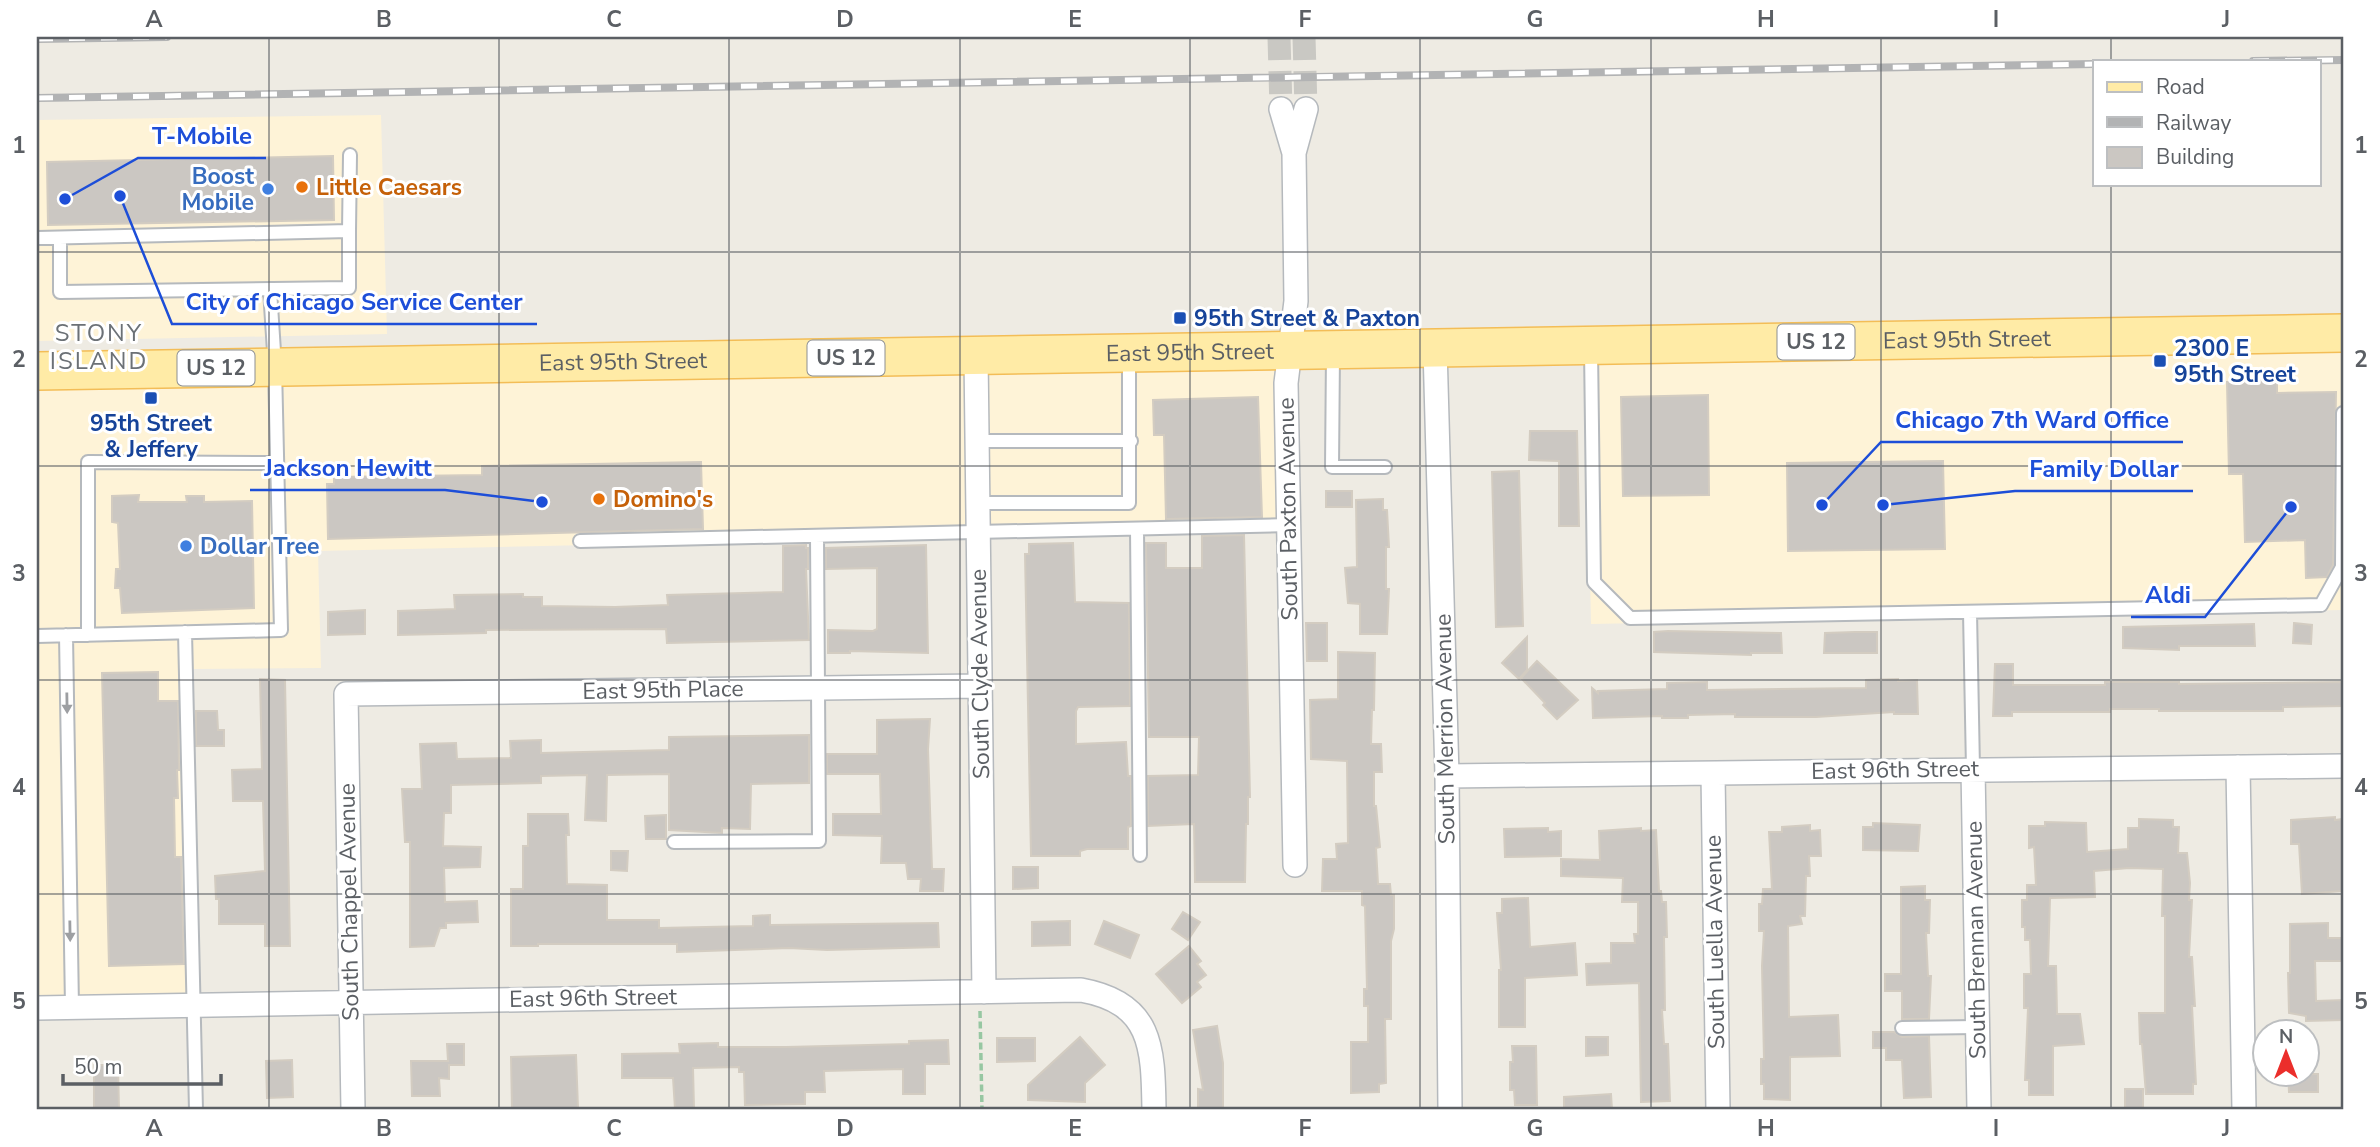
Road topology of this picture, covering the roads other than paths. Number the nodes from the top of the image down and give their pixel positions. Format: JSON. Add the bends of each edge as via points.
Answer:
{"nodes":[{"id":1,"x":1281,"y":109,"type":"tunnel mouth"},
{"id":2,"x":1306,"y":109,"type":"tunnel mouth"},
{"id":3,"x":1294,"y":153,"type":"junction"},
{"id":4,"x":350,"y":155,"type":"dead end"},
{"id":5,"x":349,"y":231,"type":"junction"},
{"id":6,"x":60,"y":238,"type":"junction"},
{"id":7,"x":37,"y":239,"type":"edge"},
{"id":8,"x":270,"y":290,"type":"junction"},
{"id":9,"x":2343,"y":333,"type":"edge"},
{"id":10,"x":1591,"y":345,"type":"junction"},
{"id":11,"x":1435,"y":348,"type":"junction"},
{"id":12,"x":1290,"y":350,"type":"junction"},
{"id":13,"x":1333,"y":350,"type":"junction"},
{"id":14,"x":1129,"y":353,"type":"junction"},
{"id":15,"x":976,"y":356,"type":"junction"},
{"id":16,"x":275,"y":367,"type":"junction"},
{"id":17,"x":37,"y":371,"type":"edge"},
{"id":18,"x":2343,"y":413,"type":"edge"},
{"id":19,"x":977,"y":441,"type":"junction"},
{"id":20,"x":1131,"y":441,"type":"junction"},
{"id":21,"x":277,"y":463,"type":"junction"},
{"id":22,"x":1385,"y":467,"type":"dead end"},
{"id":23,"x":978,"y":503,"type":"junction"},
{"id":24,"x":1289,"y":525,"type":"junction"},
{"id":25,"x":1137,"y":529,"type":"junction"},
{"id":26,"x":978,"y":533,"type":"junction"},
{"id":27,"x":817,"y":536,"type":"junction"},
{"id":28,"x":580,"y":541,"type":"dead end"},
{"id":29,"x":1970,"y":612,"type":"junction"},
{"id":30,"x":185,"y":632,"type":"junction"},
{"id":31,"x":66,"y":635,"type":"junction"},
{"id":32,"x":88,"y":635,"type":"junction"},
{"id":33,"x":37,"y":636,"type":"edge"},
{"id":34,"x":980,"y":687,"type":"junction"},
{"id":35,"x":818,"y":688,"type":"junction"},
{"id":36,"x":346,"y":694,"type":"joint"},
{"id":37,"x":2343,"y":766,"type":"edge"},
{"id":38,"x":2238,"y":767,"type":"junction"},
{"id":39,"x":1972,"y":769,"type":"junction"},
{"id":40,"x":1713,"y":774,"type":"junction"},
{"id":41,"x":1447,"y":776,"type":"junction"},
{"id":42,"x":674,"y":842,"type":"dead end"},
{"id":43,"x":1140,"y":855,"type":"dead end"},
{"id":44,"x":1295,"y":865,"type":"dead end"},
{"id":45,"x":982,"y":999,"type":"junction"},
{"id":46,"x":351,"y":1003,"type":"junction"},
{"id":47,"x":194,"y":1005,"type":"junction"},
{"id":48,"x":72,"y":1007,"type":"junction"},
{"id":49,"x":37,"y":1008,"type":"edge"},
{"id":50,"x":1978,"y":1027,"type":"junction"},
{"id":51,"x":1902,"y":1028,"type":"dead end"},
{"id":52,"x":196,"y":1110,"type":"edge"},
{"id":53,"x":353,"y":1110,"type":"edge"},
{"id":54,"x":1154,"y":1110,"type":"edge"},
{"id":55,"x":1450,"y":1110,"type":"edge"},
{"id":56,"x":1718,"y":1110,"type":"edge"},
{"id":57,"x":1979,"y":1110,"type":"edge"},
{"id":58,"x":2244,"y":1110,"type":"edge"}],
"edges":[{"from":1,"to":3,"type":"street","name":"South Paxton Avenue"},
{"from":2,"to":3,"type":"street","name":"South Paxton Avenue"},
{"from":3,"to":12,"type":"street","name":"South Paxton Avenue","via":[[1296,301]]},
{"from":4,"to":5,"type":"lane"},
{"from":5,"to":6,"type":"lane"},
{"from":5,"to":8,"type":"lane","via":[[349,288]]},
{"from":6,"to":7,"type":"lane"},
{"from":6,"to":8,"type":"lane","via":[[60,292]]},
{"from":8,"to":16,"type":"lane"},
{"from":9,"to":10,"type":"main road","name":"East 95th Street","number":"US 12"},
{"from":10,"to":11,"type":"main road","name":"East 95th Street","number":"US 12"},
{"from":10,"to":29,"type":"lane","via":[[1594,582],[1630,618]]},
{"from":11,"to":13,"type":"main road","name":"East 95th Street","number":"US 12"},
{"from":11,"to":41,"type":"street","name":"South Merrion Avenue"},
{"from":12,"to":13,"type":"main road","name":"East 95th Street","number":"US 12"},
{"from":12,"to":14,"type":"main road","name":"East 95th Street","number":"US 12"},
{"from":12,"to":24,"type":"street","name":"South Paxton Avenue","via":[[1286,383]]},
{"from":13,"to":22,"type":"lane","via":[[1332,467]]},
{"from":14,"to":15,"type":"main road","name":"East 95th Street","number":"US 12"},
{"from":14,"to":20,"type":"lane"},
{"from":15,"to":16,"type":"main road","name":"East 95th Street","number":"US 12"},
{"from":15,"to":19,"type":"street","name":"South Clyde Avenue"},
{"from":16,"to":17,"type":"main road","name":"East 95th Street","number":"US 12"},
{"from":16,"to":21,"type":"lane"},
{"from":18,"to":29,"type":"lane","via":[[2342,567],[2321,605]]},
{"from":19,"to":20,"type":"lane"},
{"from":19,"to":23,"type":"street","name":"South Clyde Avenue"},
{"from":20,"to":23,"type":"lane","via":[[1129,503]]},
{"from":21,"to":30,"type":"lane","via":[[281,630]]},
{"from":21,"to":32,"type":"lane","via":[[88,462]]},
{"from":23,"to":26,"type":"street","name":"South Clyde Avenue"},
{"from":24,"to":25,"type":"lane"},
{"from":24,"to":44,"type":"street","name":"South Paxton Avenue"},
{"from":25,"to":26,"type":"lane"},
{"from":25,"to":43,"type":"lane"},
{"from":26,"to":27,"type":"lane"},
{"from":26,"to":34,"type":"street","name":"South Clyde Avenue"},
{"from":27,"to":28,"type":"lane"},
{"from":27,"to":35,"type":"lane"},
{"from":29,"to":39,"type":"lane"},
{"from":30,"to":32,"type":"lane"},
{"from":30,"to":47,"type":"lane"},
{"from":31,"to":32,"type":"lane"},
{"from":31,"to":33,"type":"lane"},
{"from":31,"to":48,"type":"lane","one_way":true},
{"from":34,"to":35,"type":"street","name":"East 95th Place"},
{"from":34,"to":45,"type":"street","name":"South Clyde Avenue"},
{"from":35,"to":36,"type":"street","name":"East 95th Place"},
{"from":35,"to":42,"type":"lane","via":[[819,841]]},
{"from":36,"to":46,"type":"street","name":"South Chappel Avenue"},
{"from":37,"to":38,"type":"street","name":"East 96th Street"},
{"from":38,"to":39,"type":"street","name":"East 96th Street"},
{"from":38,"to":58,"type":"street"},
{"from":39,"to":40,"type":"street","name":"East 96th Street"},
{"from":39,"to":50,"type":"street","name":"South Brennan Avenue"},
{"from":40,"to":41,"type":"street","name":"East 96th Street"},
{"from":40,"to":56,"type":"street","name":"South Luella Avenue"},
{"from":41,"to":55,"type":"street","name":"South Merrion Avenue"},
{"from":45,"to":46,"type":"street","name":"East 96th Street"},
{"from":45,"to":54,"type":"street","name":"East 96th Street","via":[[1081,990],[1121,1004],[1139,1022],[1149,1042]]},
{"from":46,"to":47,"type":"street","name":"East 96th Street"},
{"from":46,"to":53,"type":"street","name":"South Chappel Avenue"},
{"from":47,"to":48,"type":"street","name":"East 96th Street"},
{"from":47,"to":52,"type":"lane"},
{"from":48,"to":49,"type":"street","name":"East 96th Street"},
{"from":50,"to":51,"type":"lane"},
{"from":50,"to":57,"type":"street","name":"South Brennan Avenue"}]}
